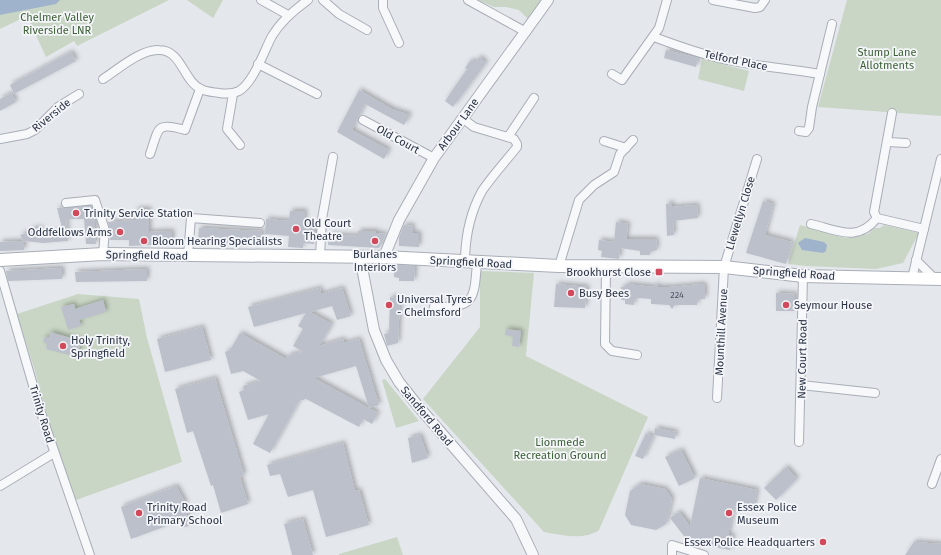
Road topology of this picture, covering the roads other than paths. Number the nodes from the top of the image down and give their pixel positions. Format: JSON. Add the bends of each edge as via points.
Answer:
{"nodes":[{"id":1,"x":261,"y":0,"type":"edge"},
{"id":2,"x":308,"y":0,"type":"edge"},
{"id":3,"x":323,"y":0,"type":"edge"},
{"id":4,"x":383,"y":0,"type":"edge"},
{"id":5,"x":468,"y":0,"type":"edge"},
{"id":6,"x":548,"y":0,"type":"edge"},
{"id":7,"x":667,"y":0,"type":"edge"},
{"id":8,"x":713,"y":0,"type":"edge"},
{"id":9,"x":765,"y":0,"type":"edge"},
{"id":10,"x":288,"y":15,"type":"junction"},
{"id":11,"x":832,"y":24,"type":"dead end"},
{"id":12,"x":367,"y":30,"type":"dead end"},
{"id":13,"x":526,"y":32,"type":"junction"},
{"id":14,"x":654,"y":37,"type":"junction"},
{"id":15,"x":399,"y":43,"type":"dead end"},
{"id":16,"x":258,"y":64,"type":"junction"},
{"id":17,"x":612,"y":74,"type":"dead end"},
{"id":18,"x":820,"y":74,"type":"junction"},
{"id":19,"x":103,"y":79,"type":"dead end"},
{"id":20,"x":200,"y":89,"type":"junction"},
{"id":21,"x":78,"y":94,"type":"dead end"},
{"id":22,"x":233,"y":94,"type":"junction"},
{"id":23,"x":317,"y":94,"type":"dead end"},
{"id":24,"x":534,"y":98,"type":"dead end"},
{"id":25,"x":892,"y":113,"type":"dead end"},
{"id":26,"x":462,"y":118,"type":"junction"},
{"id":27,"x":363,"y":120,"type":"dead end"},
{"id":28,"x":799,"y":131,"type":"dead end"},
{"id":29,"x":508,"y":136,"type":"junction"},
{"id":30,"x":0,"y":139,"type":"edge"},
{"id":31,"x":633,"y":140,"type":"dead end"},
{"id":32,"x":604,"y":141,"type":"dead end"},
{"id":33,"x":888,"y":142,"type":"junction"},
{"id":34,"x":906,"y":143,"type":"dead end"},
{"id":35,"x":240,"y":145,"type":"dead end"},
{"id":36,"x":626,"y":148,"type":"junction"},
{"id":37,"x":150,"y":154,"type":"dead end"},
{"id":38,"x":333,"y":157,"type":"dead end"},
{"id":39,"x":434,"y":158,"type":"junction"},
{"id":40,"x":757,"y":159,"type":"dead end"},
{"id":41,"x":941,"y":159,"type":"edge"},
{"id":42,"x":66,"y":203,"type":"dead end"},
{"id":43,"x":877,"y":218,"type":"junction"},
{"id":44,"x":260,"y":223,"type":"dead end"},
{"id":45,"x":811,"y":224,"type":"dead end"},
{"id":46,"x":924,"y":229,"type":"junction"},
{"id":47,"x":103,"y":254,"type":"junction"},
{"id":48,"x":188,"y":255,"type":"junction"},
{"id":49,"x":320,"y":256,"type":"junction"},
{"id":50,"x":360,"y":257,"type":"junction"},
{"id":51,"x":384,"y":258,"type":"junction"},
{"id":52,"x":0,"y":260,"type":"edge"},
{"id":53,"x":916,"y":260,"type":"junction"},
{"id":54,"x":471,"y":263,"type":"junction"},
{"id":55,"x":559,"y":266,"type":"junction"},
{"id":56,"x":606,"y":267,"type":"junction"},
{"id":57,"x":724,"y":267,"type":"junction"},
{"id":58,"x":0,"y":271,"type":"edge"},
{"id":59,"x":803,"y":276,"type":"junction"},
{"id":60,"x":912,"y":278,"type":"junction"},
{"id":61,"x":938,"y":279,"type":"edge"},
{"id":62,"x":434,"y":313,"type":"dead end"},
{"id":63,"x":637,"y":355,"type":"dead end"},
{"id":64,"x":801,"y":385,"type":"junction"},
{"id":65,"x":875,"y":393,"type":"dead end"},
{"id":66,"x":718,"y":398,"type":"dead end"},
{"id":67,"x":800,"y":442,"type":"dead end"},
{"id":68,"x":54,"y":453,"type":"junction"},
{"id":69,"x":941,"y":459,"type":"edge"},
{"id":70,"x":932,"y":484,"type":"dead end"},
{"id":71,"x":0,"y":486,"type":"edge"},
{"id":72,"x":90,"y":555,"type":"edge"},
{"id":73,"x":533,"y":555,"type":"edge"},
{"id":74,"x":672,"y":555,"type":"edge"},
{"id":75,"x":704,"y":555,"type":"edge"}],
"edges":[{"from":1,"to":10,"type":"street"},
{"from":2,"to":10,"type":"street"},
{"from":3,"to":12,"type":"street","via":[[339,14]]},
{"from":4,"to":15,"type":"street","via":[[383,8]]},
{"from":5,"to":13,"type":"street"},
{"from":6,"to":13,"type":"street","name":"Arbour Lane"},
{"from":7,"to":14,"type":"street"},
{"from":8,"to":9,"type":"street","via":[[755,8],[760,7]]},
{"from":10,"to":16,"type":"street"},
{"from":11,"to":18,"type":"street"},
{"from":13,"to":26,"type":"street","name":"Arbour Lane"},
{"from":14,"to":17,"type":"street","via":[[622,80]]},
{"from":14,"to":18,"type":"street","name":"Telford Place","via":[[728,60]]},
{"from":16,"to":22,"type":"street","via":[[247,84]]},
{"from":16,"to":23,"type":"street"},
{"from":18,"to":28,"type":"street","via":[[809,128],[806,132]]},
{"from":19,"to":20,"type":"street","via":[[144,53],[166,50],[178,60]]},
{"from":20,"to":22,"type":"street"},
{"from":20,"to":37,"type":"street","via":[[184,130],[168,125],[162,127]]},
{"from":21,"to":30,"type":"street","name":"Riverside","via":[[58,107],[35,130]]},
{"from":22,"to":35,"type":"street","via":[[227,129]]},
{"from":24,"to":29,"type":"street"},
{"from":25,"to":33,"type":"street"},
{"from":26,"to":29,"type":"street","via":[[474,127]]},
{"from":26,"to":39,"type":"street","name":"Arbour Lane"},
{"from":27,"to":39,"type":"street","name":"Old Court"},
{"from":29,"to":54,"type":"street","via":[[516,141],[517,147],[482,191],[465,240]]},
{"from":31,"to":36,"type":"street"},
{"from":32,"to":36,"type":"street"},
{"from":33,"to":34,"type":"street"},
{"from":33,"to":43,"type":"street","via":[[874,212]]},
{"from":36,"to":55,"type":"street","via":[[620,154],[614,172],[594,185],[579,200]]},
{"from":38,"to":49,"type":"street","via":[[322,219]]},
{"from":39,"to":51,"type":"street","name":"Arbour Lane","via":[[400,220]]},
{"from":40,"to":57,"type":"street","name":"Llewellyn Close"},
{"from":41,"to":46,"type":"street"},
{"from":42,"to":47,"type":"street","via":[[95,200],[105,230]]},
{"from":43,"to":45,"type":"street","via":[[870,227],[858,233]]},
{"from":43,"to":46,"type":"street"},
{"from":44,"to":48,"type":"street","via":[[191,218]]},
{"from":46,"to":53,"type":"street"},
{"from":47,"to":48,"type":"main road","name":"Springfield Road"},
{"from":47,"to":52,"type":"main road","name":"Springfield Road"},
{"from":48,"to":49,"type":"main road","name":"Springfield Road"},
{"from":49,"to":50,"type":"main road","name":"Springfield Road"},
{"from":50,"to":51,"type":"main road","name":"Springfield Road"},
{"from":50,"to":73,"type":"street","name":"Sandford Road","via":[[374,330],[386,360],[399,382],[516,519]]},
{"from":51,"to":54,"type":"main road","name":"Springfield Road"},
{"from":53,"to":60,"type":"street"},
{"from":53,"to":61,"type":"street"},
{"from":54,"to":55,"type":"main road","name":"Springfield Road"},
{"from":54,"to":62,"type":"street","via":[[475,286],[471,298],[466,304],[457,307],[434,307]]},
{"from":55,"to":56,"type":"main road","name":"Springfield Road"},
{"from":56,"to":57,"type":"main road","name":"Springfield Road"},
{"from":56,"to":63,"type":"street","via":[[605,344],[612,351]]},
{"from":57,"to":59,"type":"main road","name":"Springfield Road"},
{"from":57,"to":66,"type":"street","name":"Mounthill Avenue"},
{"from":58,"to":68,"type":"street","name":"Trinity Road"},
{"from":59,"to":60,"type":"main road","name":"Springfield Road"},
{"from":59,"to":64,"type":"street","name":"New Court Road"},
{"from":60,"to":61,"type":"main road","name":"Springfield Road"},
{"from":64,"to":65,"type":"street"},
{"from":64,"to":67,"type":"street","name":"New Court Road"},
{"from":68,"to":71,"type":"street"},
{"from":68,"to":72,"type":"street","name":"Trinity Road"},
{"from":69,"to":70,"type":"street"},
{"from":74,"to":75,"type":"street","via":[[672,545]]}]}
